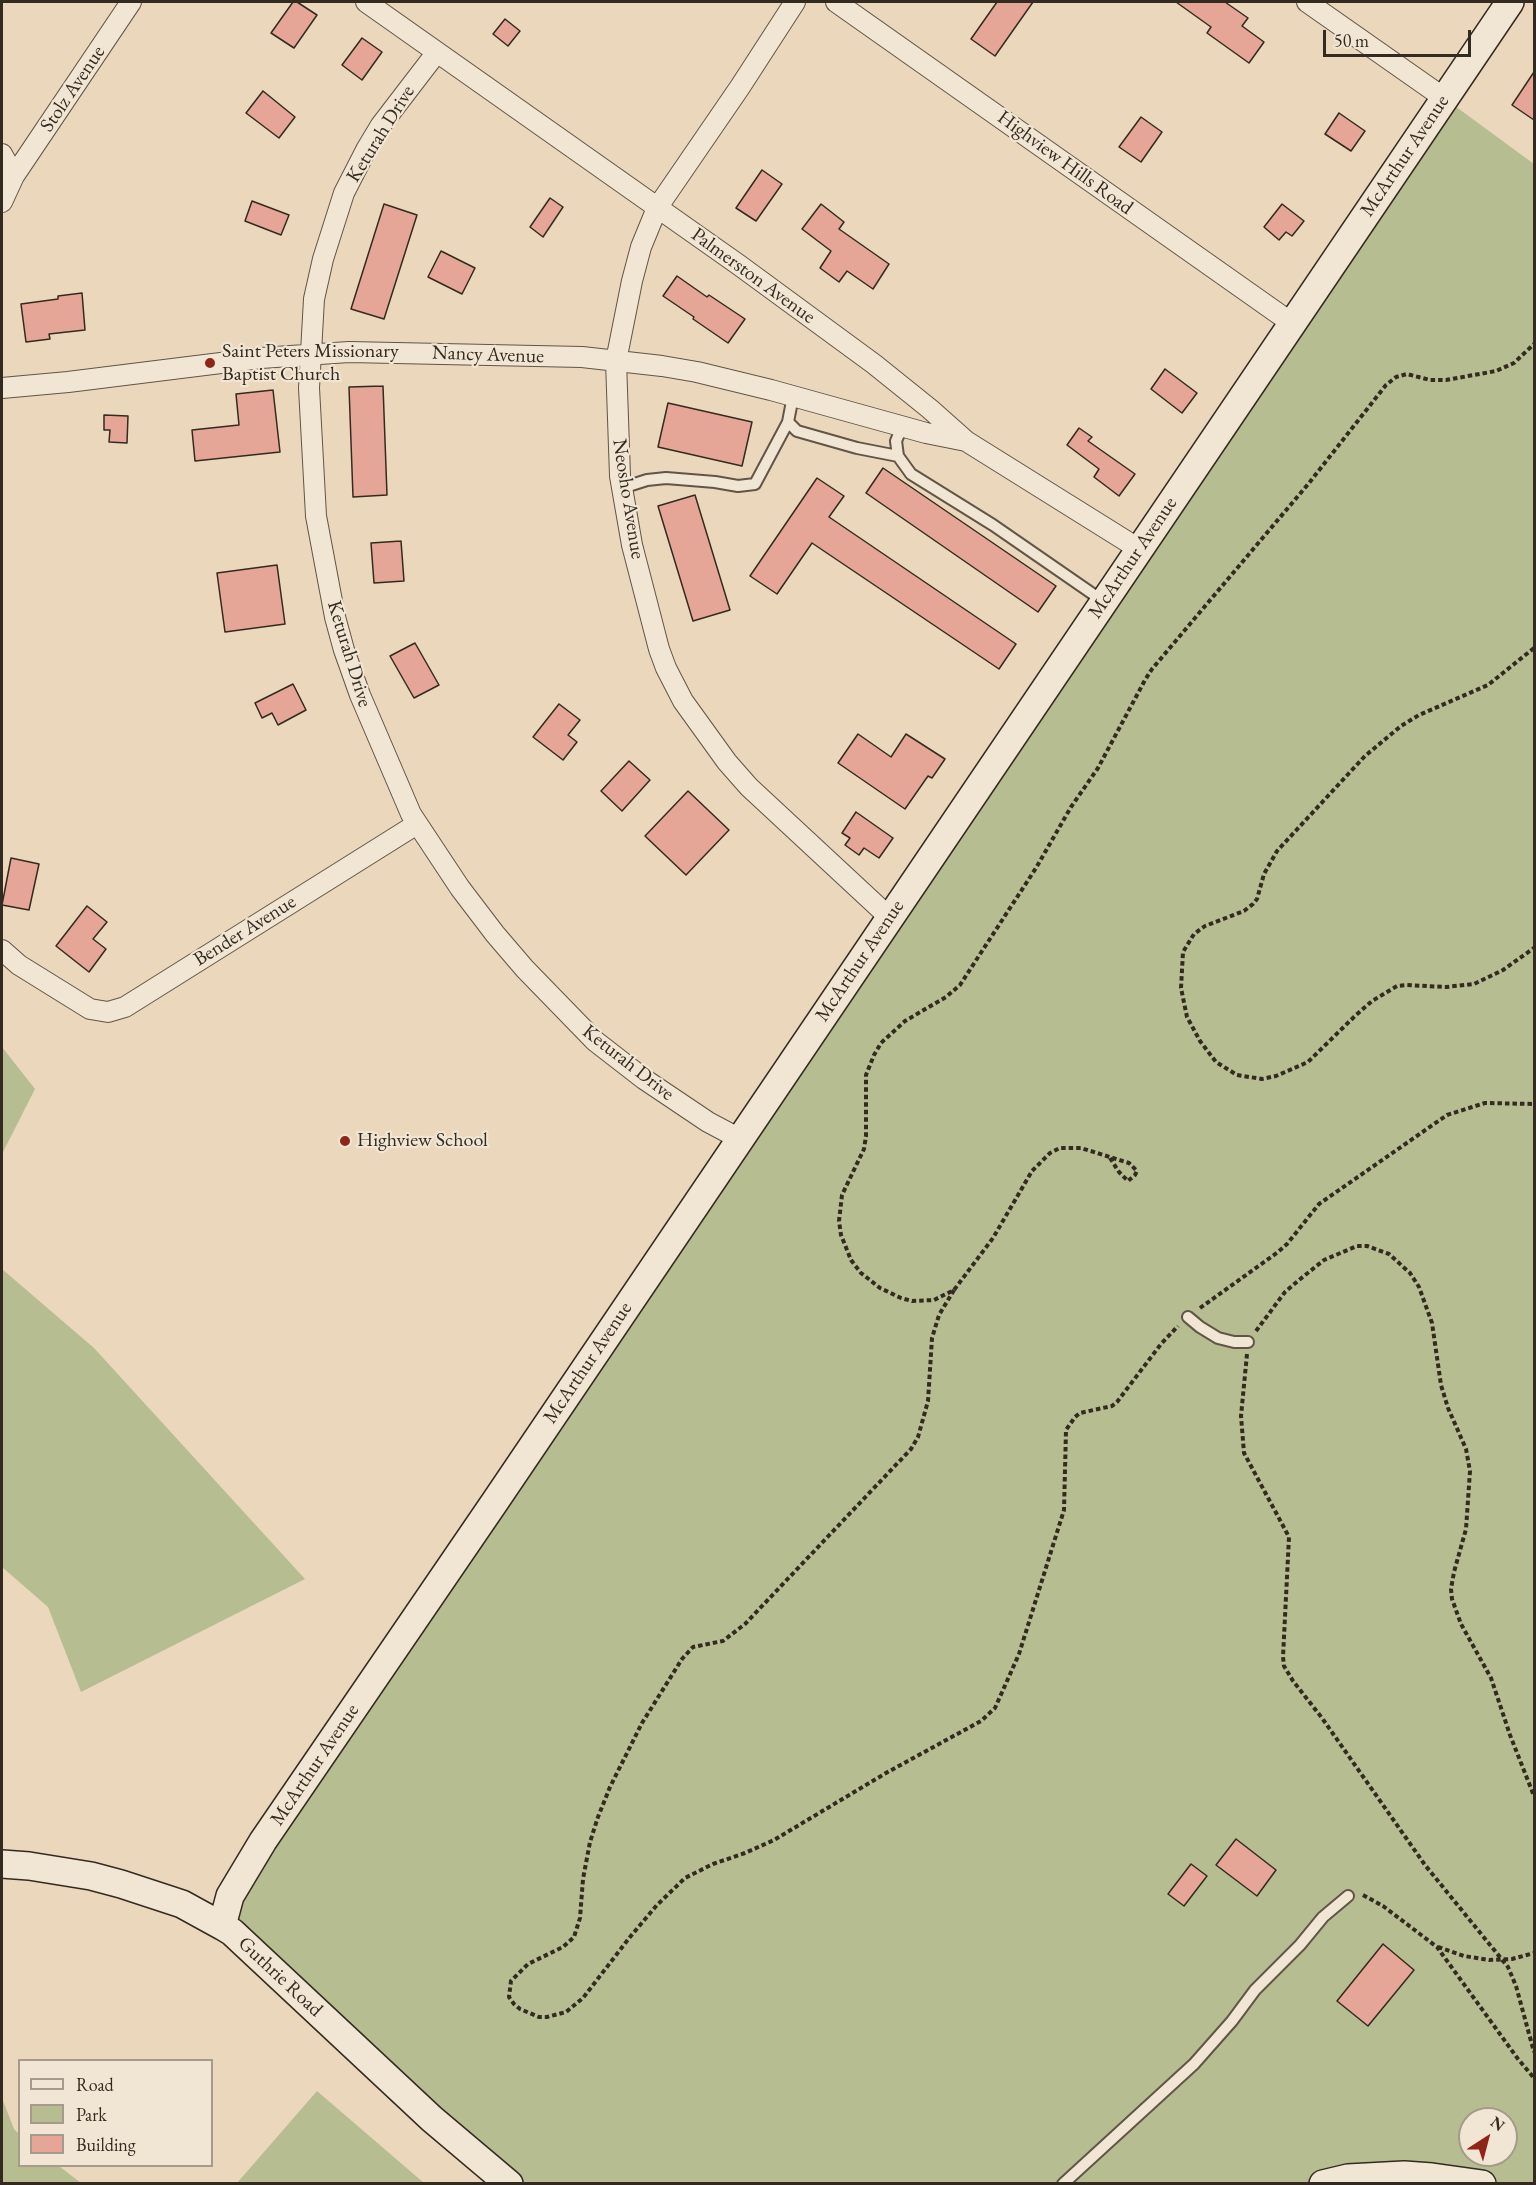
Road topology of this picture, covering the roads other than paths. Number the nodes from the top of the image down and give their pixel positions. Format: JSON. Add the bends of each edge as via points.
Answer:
{"nodes":[{"id":1,"x":131,"y":2,"type":"edge"},
{"id":2,"x":366,"y":2,"type":"edge"},
{"id":3,"x":795,"y":2,"type":"edge"},
{"id":4,"x":836,"y":2,"type":"edge"},
{"id":5,"x":1307,"y":2,"type":"edge"},
{"id":6,"x":1510,"y":2,"type":"edge"},
{"id":7,"x":437,"y":52,"type":"junction"},
{"id":8,"x":1444,"y":98,"type":"junction"},
{"id":9,"x":2,"y":154,"type":"edge"},
{"id":10,"x":14,"y":176,"type":"junction"},
{"id":11,"x":2,"y":202,"type":"edge"},
{"id":12,"x":657,"y":208,"type":"junction"},
{"id":13,"x":1293,"y":324,"type":"junction"},
{"id":14,"x":309,"y":355,"type":"junction"},
{"id":15,"x":616,"y":361,"type":"junction"},
{"id":16,"x":2,"y":388,"type":"edge"},
{"id":17,"x":793,"y":396,"type":"junction"},
{"id":18,"x":788,"y":422,"type":"junction"},
{"id":19,"x":902,"y":427,"type":"junction"},
{"id":20,"x":966,"y":441,"type":"junction"},
{"id":21,"x":898,"y":456,"type":"junction"},
{"id":22,"x":622,"y":488,"type":"junction"},
{"id":23,"x":1139,"y":549,"type":"junction"},
{"id":24,"x":1104,"y":602,"type":"junction"},
{"id":25,"x":417,"y":824,"type":"junction"},
{"id":26,"x":889,"y":917,"type":"junction"},
{"id":27,"x":2,"y":950,"type":"edge"},
{"id":28,"x":740,"y":1139,"type":"junction"},
{"id":29,"x":1188,"y":1317,"type":"road end"},
{"id":30,"x":1248,"y":1342,"type":"road end"},
{"id":31,"x":2,"y":1864,"type":"edge"},
{"id":32,"x":1348,"y":1896,"type":"road end"},
{"id":33,"x":222,"y":1926,"type":"junction"},
{"id":34,"x":508,"y":2184,"type":"edge"},
{"id":35,"x":1064,"y":2184,"type":"edge"},
{"id":36,"x":1323,"y":2184,"type":"edge"},
{"id":37,"x":1482,"y":2184,"type":"edge"}],
"edges":[{"from":1,"to":10,"type":"street","name":"Stolz Avenue"},
{"from":2,"to":7,"type":"street","name":"Palmerston Avenue"},
{"from":3,"to":12,"type":"street","name":"Neosho Avenue"},
{"from":4,"to":13,"type":"street","name":"Highview Hills Road"},
{"from":5,"to":8,"type":"street"},
{"from":6,"to":8,"type":"street","name":"McArthur Avenue"},
{"from":7,"to":12,"type":"street","name":"Palmerston Avenue"},
{"from":7,"to":14,"type":"street","name":"Keturah Drive","via":[[381,125],[344,193],[314,300]]},
{"from":8,"to":13,"type":"street","name":"McArthur Avenue"},
{"from":9,"to":10,"type":"street"},
{"from":10,"to":11,"type":"street","name":"Stolz Avenue"},
{"from":12,"to":15,"type":"street","name":"Neosho Avenue","via":[[638,258]]},
{"from":12,"to":20,"type":"street","name":"Palmerston Avenue","via":[[874,364]]},
{"from":13,"to":23,"type":"street","name":"McArthur Avenue"},
{"from":14,"to":15,"type":"street","name":"Nancy Avenue","via":[[402,352]]},
{"from":14,"to":16,"type":"street","name":"Nancy Avenue"},
{"from":14,"to":25,"type":"street","name":"Keturah Drive","via":[[316,516],[335,617],[360,695]]},
{"from":15,"to":17,"type":"street","name":"Nancy Avenue","via":[[697,372]]},
{"from":15,"to":22,"type":"street","name":"Neosho Avenue"},
{"from":17,"to":18,"type":"lane"},
{"from":17,"to":19,"type":"street","name":"Nancy Avenue"},
{"from":18,"to":21,"type":"lane","via":[[797,431]]},
{"from":18,"to":22,"type":"lane","via":[[754,484],[738,486],[666,478]]},
{"from":19,"to":20,"type":"street","name":"Nancy Avenue"},
{"from":19,"to":21,"type":"lane","via":[[896,441]]},
{"from":20,"to":23,"type":"street","name":"Palmerston Avenue"},
{"from":21,"to":24,"type":"lane","via":[[911,474]]},
{"from":22,"to":26,"type":"street","name":"Neosho Avenue","via":[[659,649],[684,701],[749,787]]},
{"from":23,"to":24,"type":"street","name":"McArthur Avenue"},
{"from":24,"to":26,"type":"street","name":"McArthur Avenue"},
{"from":25,"to":27,"type":"street","name":"Bender Avenue","via":[[125,1007],[108,1012],[90,1009]]},
{"from":25,"to":28,"type":"street","name":"Keturah Drive","via":[[495,934],[572,1019],[644,1079]]},
{"from":26,"to":28,"type":"street","name":"McArthur Avenue"},
{"from":28,"to":33,"type":"street","name":"McArthur Avenue","via":[[263,1841],[230,1896]]},
{"from":29,"to":30,"type":"lane","via":[[1218,1338]]},
{"from":31,"to":33,"type":"street","name":"Guthrie Road","via":[[121,1884],[182,1904]]},
{"from":32,"to":35,"type":"lane","via":[[1328,1911],[1255,1990],[1194,2064]]},
{"from":33,"to":34,"type":"street","name":"Guthrie Road"},
{"from":36,"to":37,"type":"street","via":[[1348,2178],[1404,2175]]}]}
